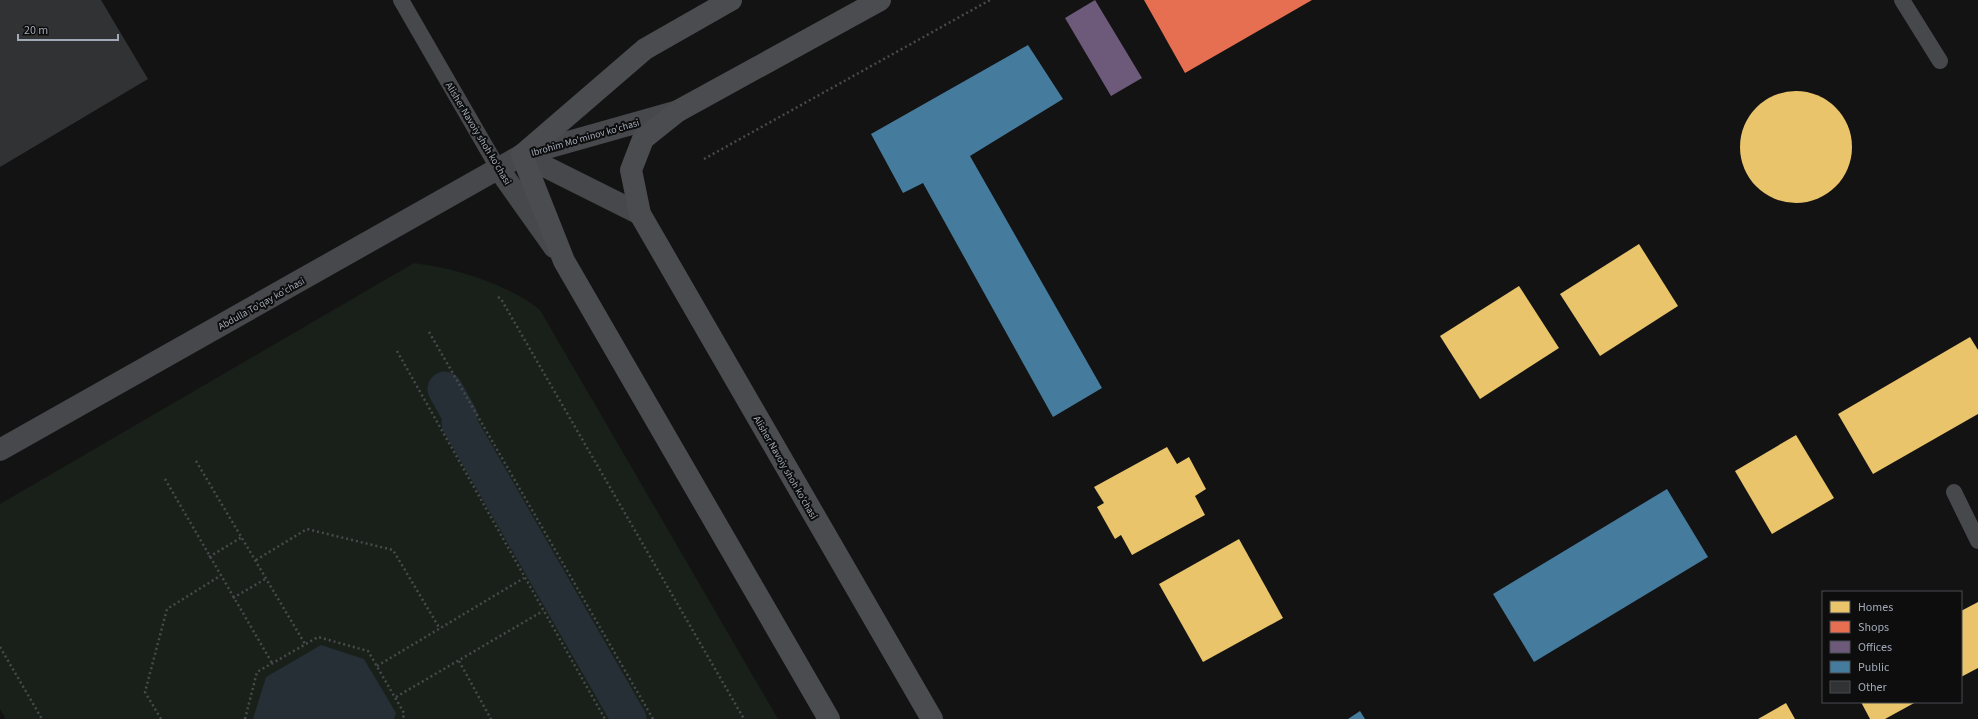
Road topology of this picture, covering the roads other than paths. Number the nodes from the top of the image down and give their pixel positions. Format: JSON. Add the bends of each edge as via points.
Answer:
{"nodes":[{"id":1,"x":401,"y":0,"type":"edge"},
{"id":2,"x":731,"y":0,"type":"edge"},
{"id":3,"x":880,"y":0,"type":"edge"},
{"id":4,"x":1902,"y":0,"type":"edge"},
{"id":5,"x":1940,"y":61,"type":"dead end"},
{"id":6,"x":678,"y":111,"type":"junction"},
{"id":7,"x":522,"y":155,"type":"junction"},
{"id":8,"x":498,"y":168,"type":"junction"},
{"id":9,"x":640,"y":214,"type":"junction"},
{"id":10,"x":564,"y":261,"type":"junction"},
{"id":11,"x":0,"y":450,"type":"edge"},
{"id":12,"x":1954,"y":492,"type":"dead end"},
{"id":13,"x":1978,"y":541,"type":"edge"},
{"id":14,"x":829,"y":719,"type":"edge"},
{"id":15,"x":932,"y":719,"type":"edge"}],
"edges":[{"from":1,"to":8,"type":"lane","name":"Alisher Navoiy shoh ko'chasi"},
{"from":2,"to":7,"type":"main road","name":"Ibrohim Mo'minov ko'chasi","via":[[644,49]]},
{"from":3,"to":6,"type":"main road","name":"Ibrohim Mo'minov ko'chasi"},
{"from":4,"to":5,"type":"lane"},
{"from":6,"to":7,"type":"street","name":"Ibrohim Mo'minov ko'chasi"},
{"from":6,"to":9,"type":"main road","name":"Alisher Navoiy shoh ko'chasi","via":[[643,139],[631,170]]},
{"from":7,"to":8,"type":"street","name":"Abdulla To'qay ko'chasi"},
{"from":7,"to":9,"type":"street"},
{"from":7,"to":10,"type":"main road","name":"Alisher Navoiy shoh ko'chasi"},
{"from":8,"to":10,"type":"street","name":"Alisher Navoiy shoh ko'chasi"},
{"from":8,"to":11,"type":"street","name":"Abdulla To'qay ko'chasi"},
{"from":9,"to":15,"type":"main road","name":"Alisher Navoiy shoh ko'chasi"},
{"from":10,"to":14,"type":"main road","name":"Alisher Navoiy shoh ko'chasi"},
{"from":12,"to":13,"type":"lane"}]}
